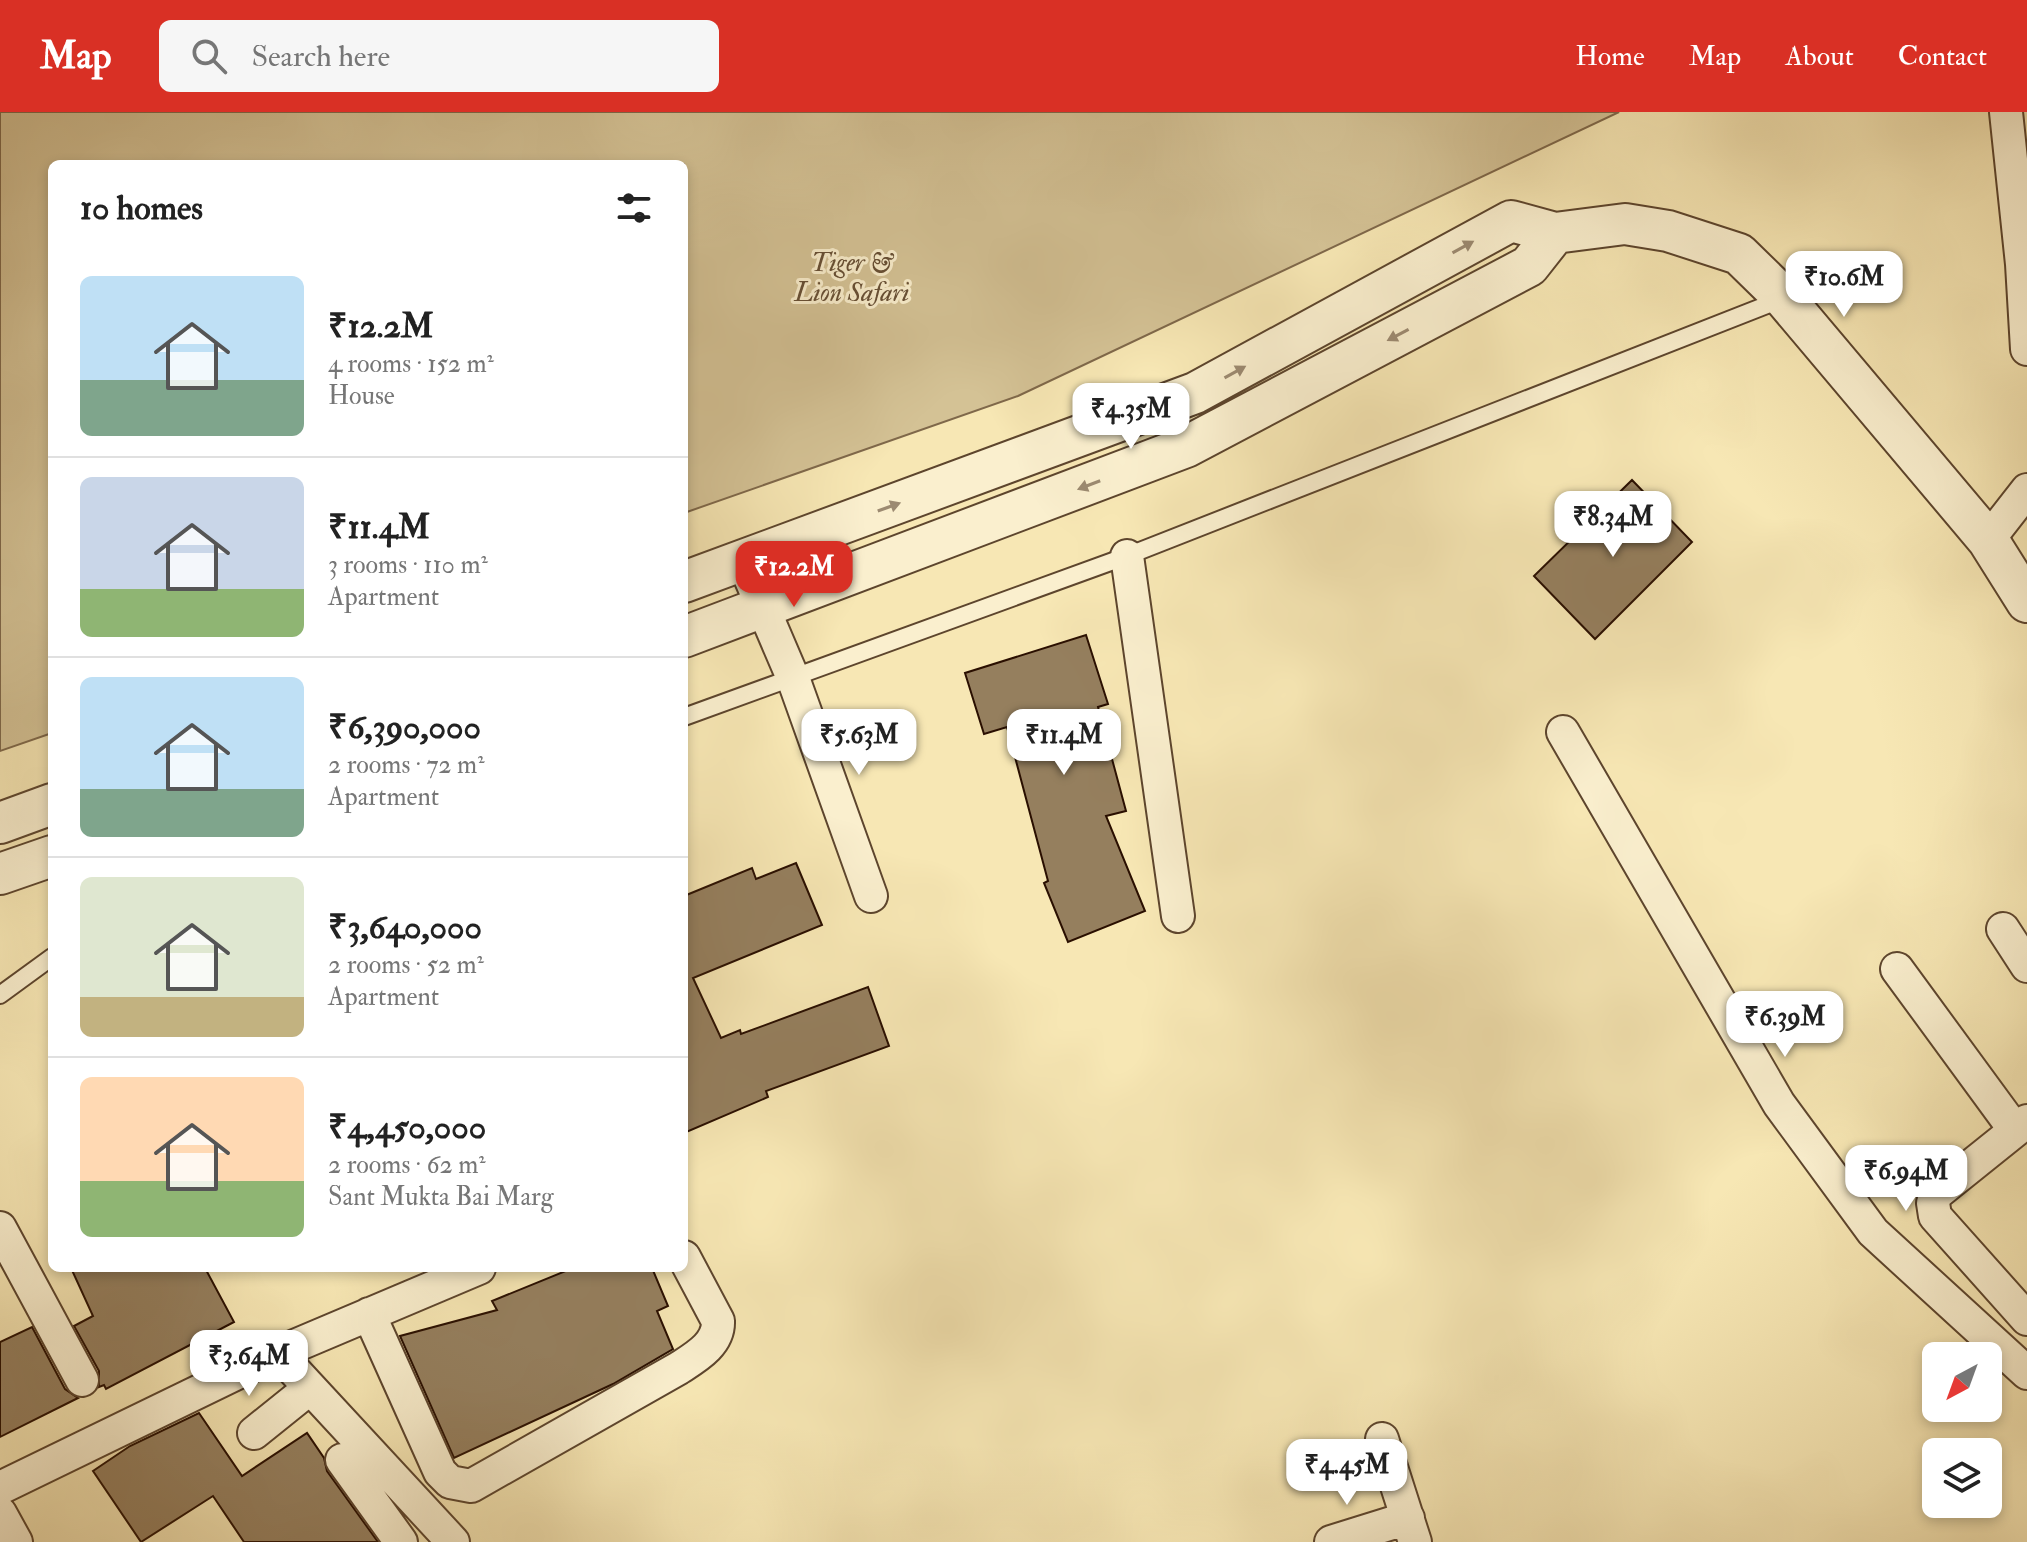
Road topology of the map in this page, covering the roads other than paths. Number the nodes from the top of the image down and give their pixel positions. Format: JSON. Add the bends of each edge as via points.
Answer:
{"nodes":[{"id":1,"x":2009,"y":116,"type":"edge"},
{"id":2,"x":1555,"y":233,"type":"junction"},
{"id":3,"x":2025,"y":264,"type":"edge"},
{"id":4,"x":1784,"y":298,"type":"junction"},
{"id":5,"x":2027,"y":349,"type":"edge"},
{"id":6,"x":2027,"y":490,"type":"edge"},
{"id":7,"x":1988,"y":540,"type":"junction"},
{"id":8,"x":1127,"y":556,"type":"junction"},
{"id":9,"x":743,"y":561,"type":"junction"},
{"id":10,"x":688,"y":581,"type":"edge"},
{"id":11,"x":2027,"y":602,"type":"edge"},
{"id":12,"x":763,"y":608,"type":"junction"},
{"id":13,"x":688,"y":636,"type":"edge"},
{"id":14,"x":793,"y":678,"type":"junction"},
{"id":15,"x":688,"y":716,"type":"edge"},
{"id":16,"x":1563,"y":732,"type":"dead end"},
{"id":17,"x":48,"y":805,"type":"edge"},
{"id":18,"x":0,"y":823,"type":"edge"},
{"id":19,"x":48,"y":857,"type":"edge"},
{"id":20,"x":0,"y":874,"type":"edge"},
{"id":21,"x":871,"y":896,"type":"dead end"},
{"id":22,"x":1178,"y":916,"type":"dead end"},
{"id":23,"x":2003,"y":929,"type":"dead end"},
{"id":24,"x":48,"y":960,"type":"edge"},
{"id":25,"x":2027,"y":966,"type":"edge"},
{"id":26,"x":1897,"y":969,"type":"dead end"},
{"id":27,"x":0,"y":995,"type":"edge"},
{"id":28,"x":2021,"y":1125,"type":"edge"},
{"id":29,"x":0,"y":1228,"type":"edge"},
{"id":30,"x":688,"y":1265,"type":"edge"},
{"id":31,"x":469,"y":1272,"type":"edge"},
{"id":32,"x":369,"y":1314,"type":"junction"},
{"id":33,"x":2027,"y":1319,"type":"edge"},
{"id":34,"x":2027,"y":1326,"type":"edge"},
{"id":35,"x":1994,"y":1342,"type":"edge"},
{"id":36,"x":2002,"y":1347,"type":"edge"},
{"id":37,"x":2002,"y":1349,"type":"edge"},
{"id":38,"x":278,"y":1353,"type":"junction"},
{"id":39,"x":2027,"y":1373,"type":"edge"},
{"id":40,"x":82,"y":1380,"type":"dead end"},
{"id":41,"x":310,"y":1388,"type":"junction"},
{"id":42,"x":254,"y":1433,"type":"dead end"},
{"id":43,"x":1382,"y":1439,"type":"dead end"},
{"id":44,"x":342,"y":1460,"type":"dead end"},
{"id":45,"x":379,"y":1485,"type":"junction"},
{"id":46,"x":0,"y":1488,"type":"edge"},
{"id":47,"x":0,"y":1513,"type":"edge"},
{"id":48,"x":1397,"y":1532,"type":"edge"},
{"id":49,"x":16,"y":1542,"type":"edge"},
{"id":50,"x":401,"y":1542,"type":"edge"},
{"id":51,"x":453,"y":1542,"type":"edge"},
{"id":52,"x":1331,"y":1542,"type":"edge"}],
"edges":[{"from":1,"to":3,"type":"street"},
{"from":2,"to":4,"type":"street","via":[[1625,224],[1668,231],[1739,254]]},
{"from":9,"to":2,"type":"street","one_way":true,"via":[[1195,393],[1511,221]]},
{"from":2,"to":12,"type":"street","one_way":true,"via":[[1529,266],[1186,447]]},
{"from":3,"to":5,"type":"street"},
{"from":4,"to":7,"type":"street"},
{"from":4,"to":8,"type":"lane"},
{"from":6,"to":7,"type":"street"},
{"from":7,"to":11,"type":"street"},
{"from":8,"to":14,"type":"lane"},
{"from":8,"to":22,"type":"street"},
{"from":9,"to":10,"type":"street"},
{"from":9,"to":12,"type":"street"},
{"from":12,"to":13,"type":"street"},
{"from":12,"to":14,"type":"street"},
{"from":14,"to":15,"type":"lane"},
{"from":14,"to":21,"type":"street"},
{"from":16,"to":35,"type":"street","via":[[1779,1104],[1873,1232]]},
{"from":17,"to":18,"type":"street"},
{"from":19,"to":20,"type":"street"},
{"from":23,"to":25,"type":"street"},
{"from":24,"to":27,"type":"lane"},
{"from":26,"to":28,"type":"street"},
{"from":28,"to":33,"type":"street","via":[[1936,1194],[1933,1203],[1935,1216]]},
{"from":29,"to":40,"type":"street"},
{"from":30,"to":32,"type":"street","via":[[718,1321],[718,1331],[703,1351],[471,1486],[450,1482],[440,1472]]},
{"from":31,"to":32,"type":"street"},
{"from":32,"to":38,"type":"street"},
{"from":34,"to":36,"type":"street"},
{"from":37,"to":39,"type":"street"},
{"from":38,"to":41,"type":"street"},
{"from":38,"to":46,"type":"street"},
{"from":41,"to":42,"type":"street"},
{"from":41,"to":45,"type":"street"},
{"from":43,"to":48,"type":"street"},
{"from":44,"to":45,"type":"street"},
{"from":45,"to":50,"type":"street"},
{"from":45,"to":51,"type":"street"},
{"from":47,"to":49,"type":"street"},
{"from":48,"to":52,"type":"street"}]}
